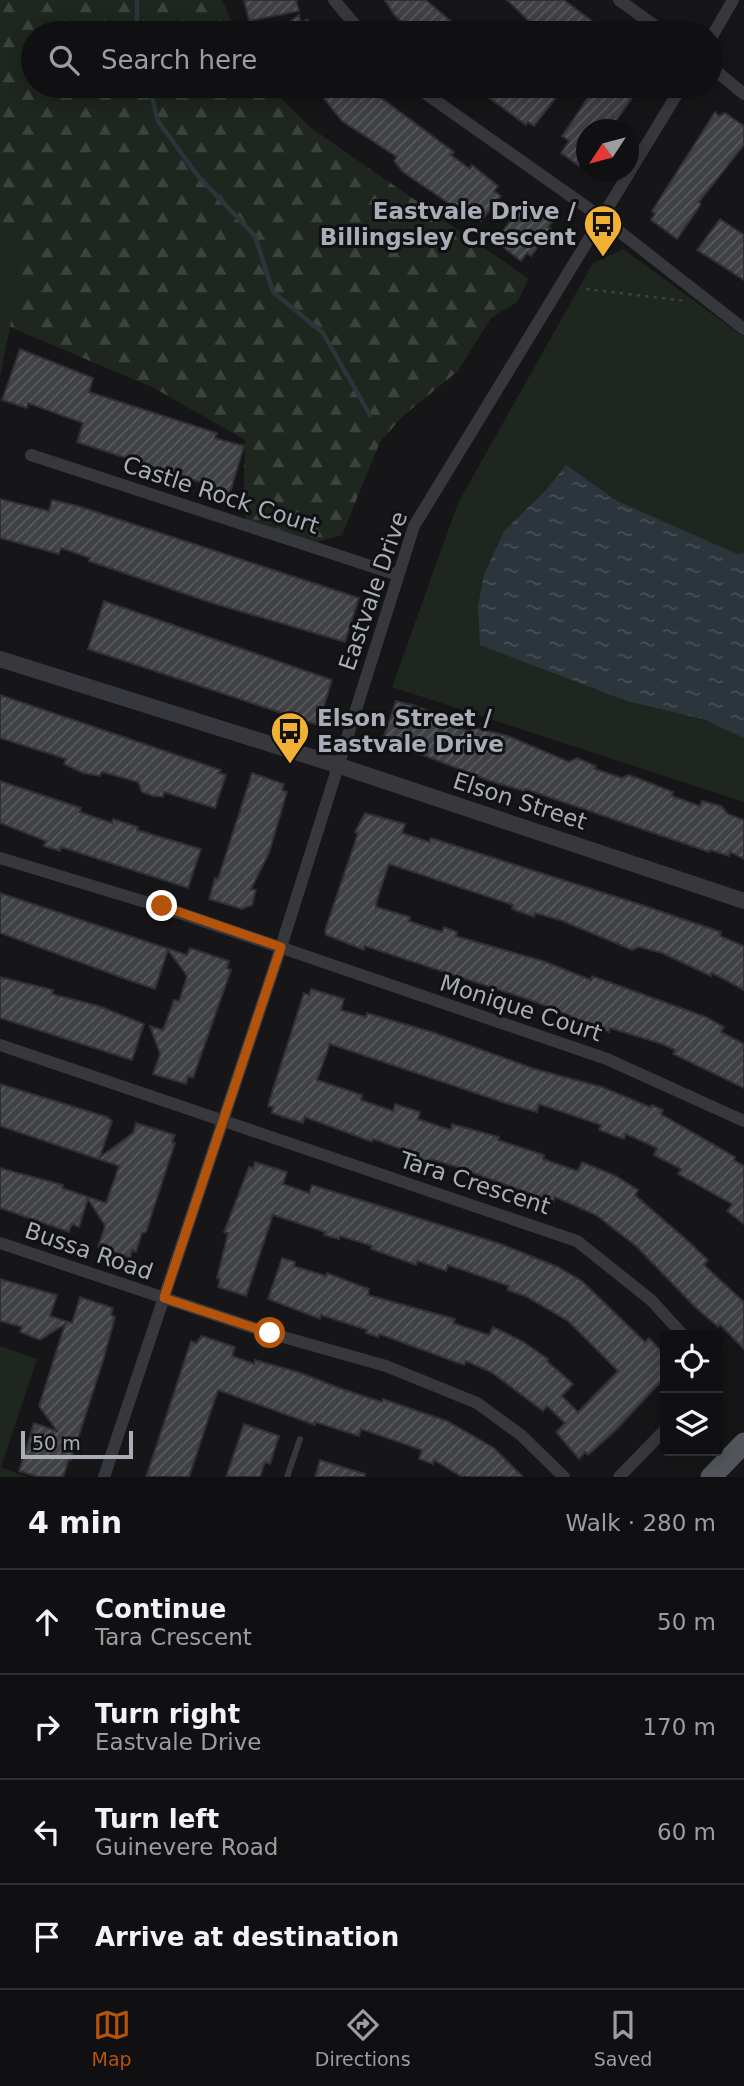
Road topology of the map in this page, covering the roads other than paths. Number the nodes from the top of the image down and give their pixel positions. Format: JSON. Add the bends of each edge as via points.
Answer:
{"nodes":[{"id":1,"x":334,"y":0,"type":"edge"},
{"id":2,"x":619,"y":0,"type":"edge"},
{"id":3,"x":733,"y":0,"type":"edge"},
{"id":4,"x":352,"y":21,"type":"edge"},
{"id":5,"x":648,"y":21,"type":"edge"},
{"id":6,"x":721,"y":21,"type":"edge"},
{"id":7,"x":723,"y":77,"type":"edge"},
{"id":8,"x":744,"y":94,"type":"edge"},
{"id":9,"x":432,"y":98,"type":"edge"},
{"id":10,"x":675,"y":98,"type":"edge"},
{"id":11,"x":602,"y":218,"type":"junction"},
{"id":12,"x":744,"y":329,"type":"edge"},
{"id":13,"x":31,"y":455,"type":"dead end"},
{"id":14,"x":398,"y":575,"type":"junction"},
{"id":15,"x":0,"y":659,"type":"edge"},
{"id":16,"x":337,"y":765,"type":"junction"},
{"id":17,"x":0,"y":858,"type":"edge"},
{"id":18,"x":744,"y":901,"type":"edge"},
{"id":19,"x":281,"y":947,"type":"junction"},
{"id":20,"x":0,"y":1045,"type":"edge"},
{"id":21,"x":744,"y":1121,"type":"edge"},
{"id":22,"x":223,"y":1122,"type":"junction"},
{"id":23,"x":0,"y":1243,"type":"edge"},
{"id":24,"x":164,"y":1298,"type":"junction"},
{"id":25,"x":678,"y":1330,"type":"edge"},
{"id":26,"x":660,"y":1435,"type":"edge"},
{"id":27,"x":300,"y":1439,"type":"dead end"},
{"id":28,"x":744,"y":1443,"type":"edge"},
{"id":29,"x":104,"y":1477,"type":"edge"},
{"id":30,"x":287,"y":1477,"type":"edge"},
{"id":31,"x":564,"y":1477,"type":"edge"},
{"id":32,"x":619,"y":1477,"type":"edge"},
{"id":33,"x":711,"y":1477,"type":"edge"}],
"edges":[{"from":1,"to":4,"type":"street"},
{"from":2,"to":5,"type":"street"},
{"from":3,"to":6,"type":"street"},
{"from":7,"to":8,"type":"street"},
{"from":9,"to":11,"type":"street"},
{"from":10,"to":11,"type":"street","name":"Eastvale Drive"},
{"from":11,"to":12,"type":"street"},
{"from":11,"to":14,"type":"street","name":"Eastvale Drive","via":[[414,526]]},
{"from":13,"to":14,"type":"street","name":"Castle Rock Court"},
{"from":14,"to":16,"type":"street","name":"Eastvale Drive"},
{"from":15,"to":16,"type":"street","name":"Elson Street"},
{"from":16,"to":18,"type":"street","name":"Elson Street"},
{"from":16,"to":19,"type":"street","name":"Eastvale Drive"},
{"from":17,"to":19,"type":"street","name":"Monique Court"},
{"from":19,"to":21,"type":"street","name":"Monique Court","via":[[607,1059]]},
{"from":19,"to":22,"type":"street","name":"Eastvale Drive"},
{"from":20,"to":22,"type":"street","name":"Tara Crescent"},
{"from":22,"to":24,"type":"street","name":"Eastvale Drive"},
{"from":22,"to":25,"type":"street","name":"Tara Crescent","via":[[577,1241],[651,1300]]},
{"from":23,"to":24,"type":"street","name":"Bussa Road"},
{"from":24,"to":29,"type":"street","name":"Eastvale Drive"},
{"from":24,"to":31,"type":"street","via":[[386,1366],[477,1403],[521,1435]]},
{"from":26,"to":32,"type":"street"},
{"from":27,"to":30,"type":"lane"},
{"from":28,"to":33,"type":"main road"}]}
